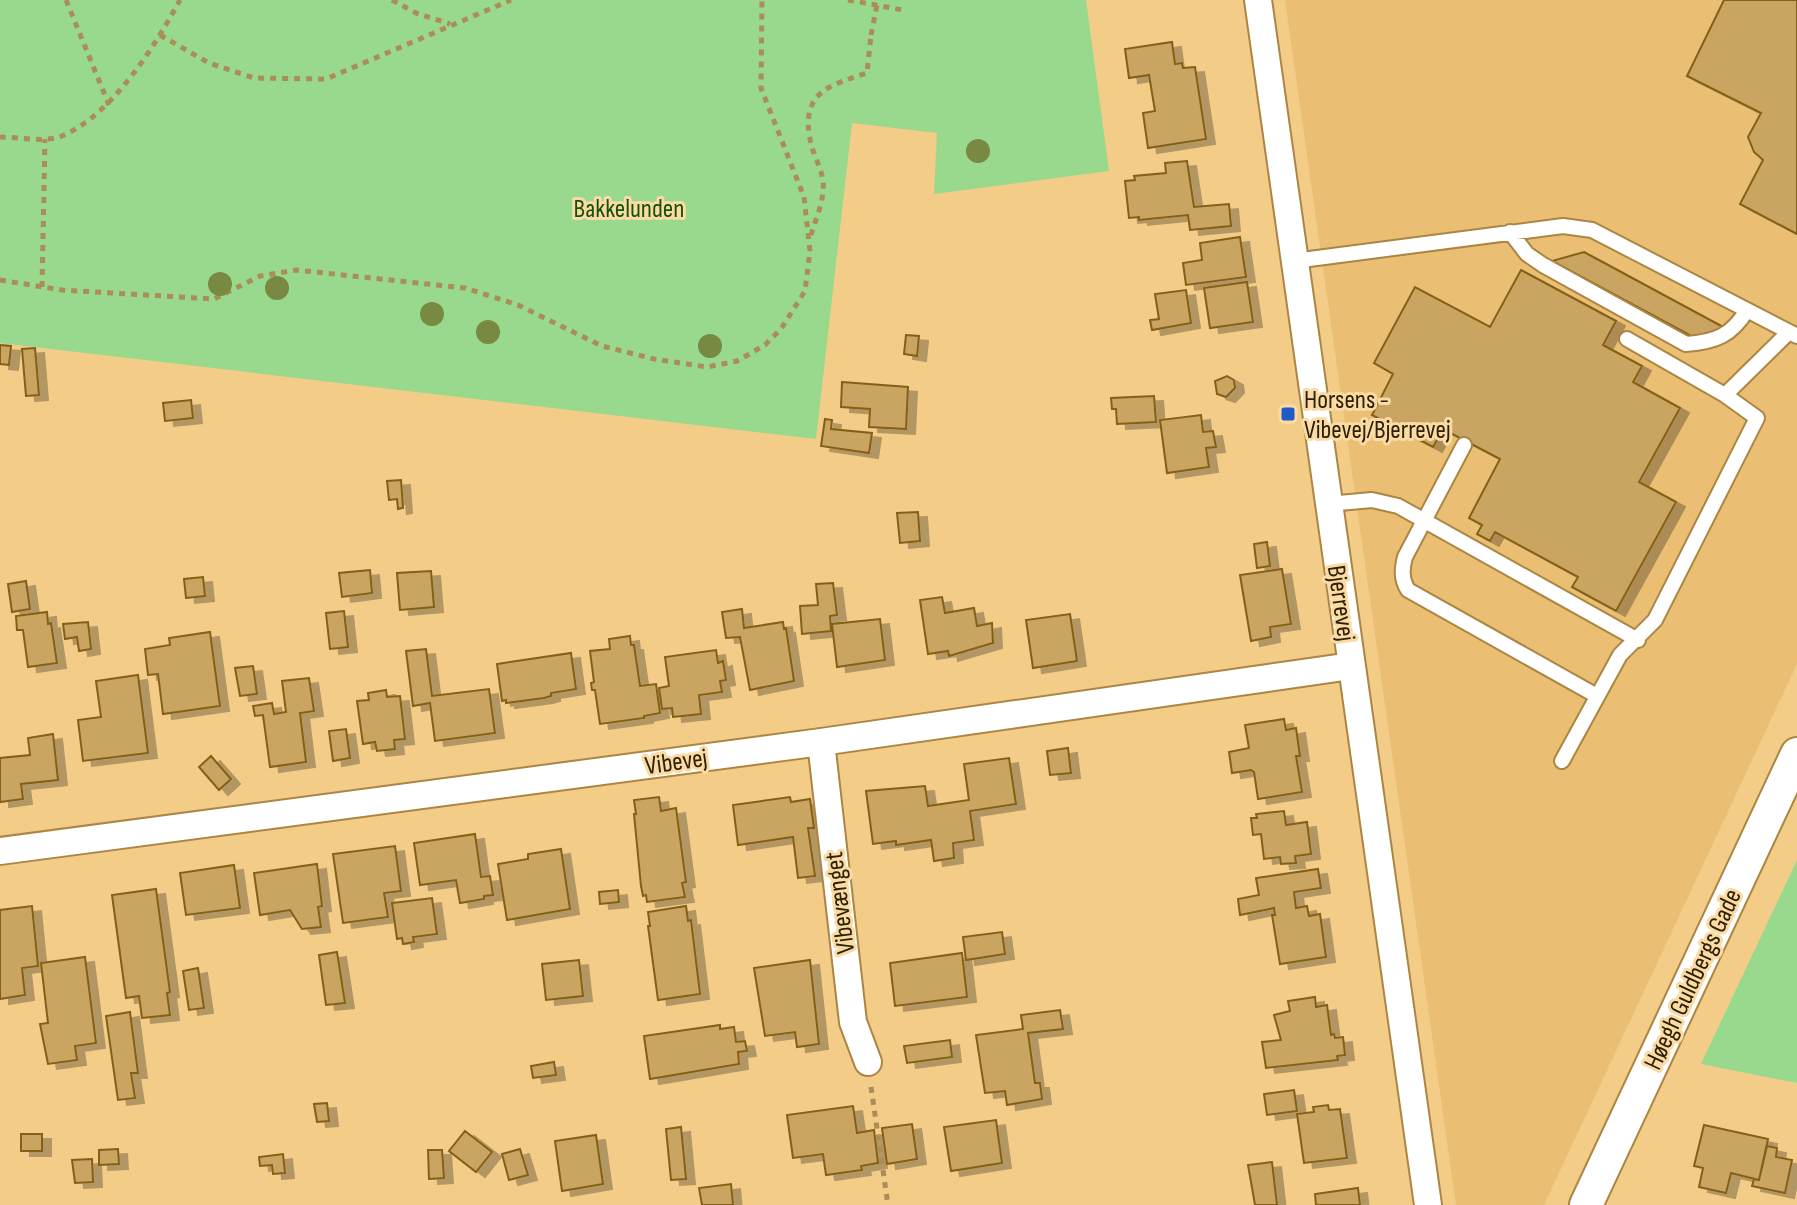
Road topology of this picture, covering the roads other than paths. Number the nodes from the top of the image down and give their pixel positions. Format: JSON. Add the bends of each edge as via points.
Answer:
{"nodes":[{"id":1,"x":1258,"y":0,"type":"edge"},
{"id":2,"x":1510,"y":232,"type":"junction"},
{"id":3,"x":1294,"y":261,"type":"junction"},
{"id":4,"x":1747,"y":310,"type":"junction"},
{"id":5,"x":1793,"y":334,"type":"edge"},
{"id":6,"x":1627,"y":339,"type":"dead end"},
{"id":7,"x":1725,"y":395,"type":"junction"},
{"id":8,"x":1464,"y":445,"type":"dead end"},
{"id":9,"x":1328,"y":504,"type":"junction"},
{"id":10,"x":1423,"y":520,"type":"junction"},
{"id":11,"x":1638,"y":640,"type":"junction"},
{"id":12,"x":1351,"y":666,"type":"junction"},
{"id":13,"x":1597,"y":696,"type":"junction"},
{"id":14,"x":821,"y":742,"type":"junction"},
{"id":15,"x":1797,"y":754,"type":"edge"},
{"id":16,"x":1562,"y":761,"type":"dead end"},
{"id":17,"x":0,"y":851,"type":"edge"},
{"id":18,"x":868,"y":1062,"type":"road end"},
{"id":19,"x":1428,"y":1205,"type":"edge"},
{"id":20,"x":1586,"y":1205,"type":"edge"}],
"edges":[{"from":1,"to":3,"type":"street","name":"Bjerrevej"},
{"from":2,"to":3,"type":"lane"},
{"from":2,"to":4,"type":"lane","via":[[1563,226],[1592,230]]},
{"from":2,"to":4,"type":"lane","via":[[1543,265],[1686,344],[1732,332]]},
{"from":3,"to":9,"type":"street","name":"Bjerrevej"},
{"from":4,"to":5,"type":"lane"},
{"from":5,"to":7,"type":"lane"},
{"from":6,"to":7,"type":"lane"},
{"from":7,"to":11,"type":"lane","via":[[1757,418],[1655,620]]},
{"from":8,"to":10,"type":"lane"},
{"from":9,"to":10,"type":"lane","via":[[1385,501]]},
{"from":9,"to":12,"type":"street","name":"Bjerrevej"},
{"from":10,"to":11,"type":"lane"},
{"from":10,"to":13,"type":"lane","via":[[1403,565],[1408,590]]},
{"from":11,"to":13,"type":"lane","via":[[1620,655]]},
{"from":12,"to":14,"type":"street","name":"Vibevej"},
{"from":12,"to":19,"type":"street","name":"Bjerrevej"},
{"from":13,"to":16,"type":"lane"},
{"from":14,"to":17,"type":"street","name":"Vibevej"},
{"from":14,"to":18,"type":"street","name":"Vibevænget","via":[[853,1022]]},
{"from":15,"to":20,"type":"street","name":"Høegh Guldbergs Gade"}]}
